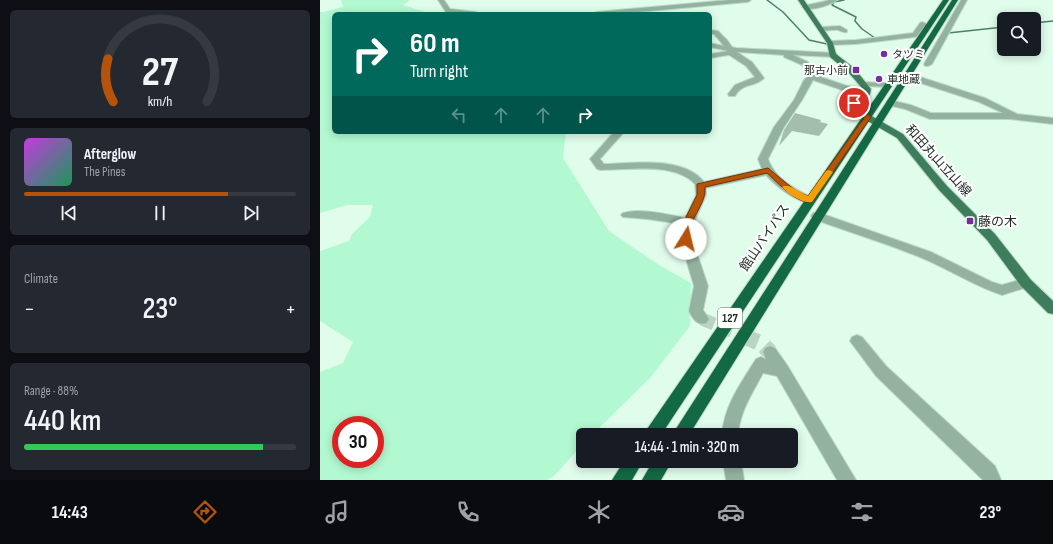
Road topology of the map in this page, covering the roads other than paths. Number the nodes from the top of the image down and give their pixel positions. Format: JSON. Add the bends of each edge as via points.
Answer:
{"nodes":[{"id":1,"x":441,"y":0,"type":"edge"},
{"id":2,"x":748,"y":0,"type":"edge"},
{"id":3,"x":801,"y":0,"type":"edge"},
{"id":4,"x":834,"y":0,"type":"edge"},
{"id":5,"x":946,"y":0,"type":"edge"},
{"id":6,"x":955,"y":0,"type":"edge"},
{"id":7,"x":964,"y":0,"type":"edge"},
{"id":8,"x":805,"y":7,"type":"junction"},
{"id":9,"x":457,"y":12,"type":"edge"},
{"id":10,"x":620,"y":12,"type":"edge"},
{"id":11,"x":930,"y":26,"type":"junction"},
{"id":12,"x":821,"y":29,"type":"junction"},
{"id":13,"x":845,"y":31,"type":"dead end"},
{"id":14,"x":712,"y":32,"type":"edge"},
{"id":15,"x":830,"y":43,"type":"junction"},
{"id":16,"x":712,"y":45,"type":"edge"},
{"id":17,"x":732,"y":50,"type":"junction"},
{"id":18,"x":782,"y":53,"type":"junction"},
{"id":19,"x":723,"y":55,"type":"junction"},
{"id":20,"x":833,"y":55,"type":"junction"},
{"id":21,"x":712,"y":56,"type":"edge"},
{"id":22,"x":712,"y":64,"type":"dead end"},
{"id":23,"x":928,"y":64,"type":"dead end"},
{"id":24,"x":908,"y":76,"type":"junction"},
{"id":25,"x":812,"y":77,"type":"junction"},
{"id":26,"x":864,"y":84,"type":"junction"},
{"id":27,"x":887,"y":85,"type":"junction"},
{"id":28,"x":732,"y":94,"type":"dead end"},
{"id":29,"x":865,"y":95,"type":"junction"},
{"id":30,"x":890,"y":103,"type":"junction"},
{"id":31,"x":1014,"y":116,"type":"junction"},
{"id":32,"x":872,"y":120,"type":"junction"},
{"id":33,"x":1053,"y":121,"type":"edge"},
{"id":34,"x":617,"y":134,"type":"edge"},
{"id":35,"x":768,"y":171,"type":"junction"},
{"id":36,"x":700,"y":186,"type":"junction"},
{"id":37,"x":809,"y":200,"type":"junction"},
{"id":38,"x":627,"y":215,"type":"dead end"},
{"id":39,"x":817,"y":216,"type":"junction"},
{"id":40,"x":689,"y":222,"type":"junction"},
{"id":41,"x":1026,"y":283,"type":"junction"},
{"id":42,"x":1053,"y":309,"type":"edge"},
{"id":43,"x":702,"y":319,"type":"dead end"},
{"id":44,"x":857,"y":341,"type":"dead end"},
{"id":45,"x":770,"y":352,"type":"tunnel mouth"},
{"id":46,"x":782,"y":370,"type":"junction"},
{"id":47,"x":656,"y":428,"type":"edge"},
{"id":48,"x":684,"y":428,"type":"edge"},
{"id":49,"x":730,"y":428,"type":"edge"},
{"id":50,"x":629,"y":468,"type":"edge"},
{"id":51,"x":659,"y":468,"type":"edge"},
{"id":52,"x":733,"y":468,"type":"edge"},
{"id":53,"x":621,"y":480,"type":"edge"},
{"id":54,"x":651,"y":480,"type":"edge"},
{"id":55,"x":735,"y":480,"type":"edge"},
{"id":56,"x":847,"y":480,"type":"edge"},
{"id":57,"x":992,"y":480,"type":"edge"}],
"edges":[{"from":1,"to":9,"type":"street","via":[[448,11]]},
{"from":2,"to":10,"type":"street"},
{"from":3,"to":8,"type":"main road"},
{"from":4,"to":8,"type":"street","via":[[818,6]]},
{"from":5,"to":11,"type":"highway","name":"館山バイパス","number":"127"},
{"from":6,"to":24,"type":"highway","name":"館山バイパス","number":"127"},
{"from":7,"to":23,"type":"street"},
{"from":8,"to":12,"type":"main road"},
{"from":11,"to":15,"type":"street","via":[[922,24],[915,35]]},
{"from":11,"to":27,"type":"highway","name":"館山バイパス","number":"127"},
{"from":12,"to":13,"type":"street","via":[[840,28]]},
{"from":12,"to":15,"type":"main road"},
{"from":14,"to":17,"type":"street","via":[[716,32]]},
{"from":15,"to":20,"type":"main road"},
{"from":16,"to":17,"type":"street"},
{"from":17,"to":18,"type":"street"},
{"from":17,"to":19,"type":"street"},
{"from":17,"to":28,"type":"street","via":[[749,64],[760,78],[734,88]]},
{"from":18,"to":20,"type":"street"},
{"from":18,"to":25,"type":"street","via":[[805,64]]},
{"from":19,"to":21,"type":"street"},
{"from":19,"to":22,"type":"street"},
{"from":20,"to":26,"type":"main road"},
{"from":24,"to":30,"type":"highway","name":"館山バイパス","number":"127"},
{"from":24,"to":31,"type":"street","via":[[989,103]]},
{"from":25,"to":29,"type":"street"},
{"from":25,"to":35,"type":"street","via":[[763,159]]},
{"from":26,"to":27,"type":"street"},
{"from":26,"to":29,"type":"main road","via":[[867,92]]},
{"from":27,"to":32,"type":"highway","name":"館山バイパス","number":"127"},
{"from":29,"to":32,"type":"main road","name":"和田丸山立山線","via":[[854,103],[854,106]]},
{"from":30,"to":31,"type":"street","via":[[930,116]]},
{"from":30,"to":32,"type":"highway","name":"館山バイパス","number":"127"},
{"from":31,"to":33,"type":"street"},
{"from":32,"to":37,"type":"highway","name":"館山バイパス","number":"127"},
{"from":32,"to":39,"type":"highway","name":"館山バイパス","number":"127"},
{"from":32,"to":41,"type":"main road","name":"和田丸山立山線","via":[[900,136],[943,188],[991,236]]},
{"from":34,"to":36,"type":"street","via":[[595,159],[600,167],[664,166],[689,174]]},
{"from":35,"to":36,"type":"street"},
{"from":35,"to":37,"type":"street","via":[[793,193]]},
{"from":36,"to":40,"type":"street","via":[[701,195]]},
{"from":37,"to":47,"type":"highway","name":"館山バイパス","number":"127"},
{"from":38,"to":40,"type":"street","via":[[647,215]]},
{"from":39,"to":41,"type":"street","via":[[927,256],[1002,290]]},
{"from":39,"to":48,"type":"highway","name":"館山バイパス","number":"127"},
{"from":40,"to":43,"type":"street","via":[[686,227],[686,239],[702,286],[696,312]]},
{"from":41,"to":42,"type":"main road","name":"和田丸山立山線"},
{"from":44,"to":57,"type":"street","via":[[881,371],[989,472]]},
{"from":45,"to":46,"type":"street"},
{"from":46,"to":49,"type":"street","via":[[769,369],[761,363],[735,411]]},
{"from":46,"to":56,"type":"street"},
{"from":50,"to":53,"type":"highway"},
{"from":51,"to":54,"type":"highway"},
{"from":52,"to":55,"type":"street"}]}
